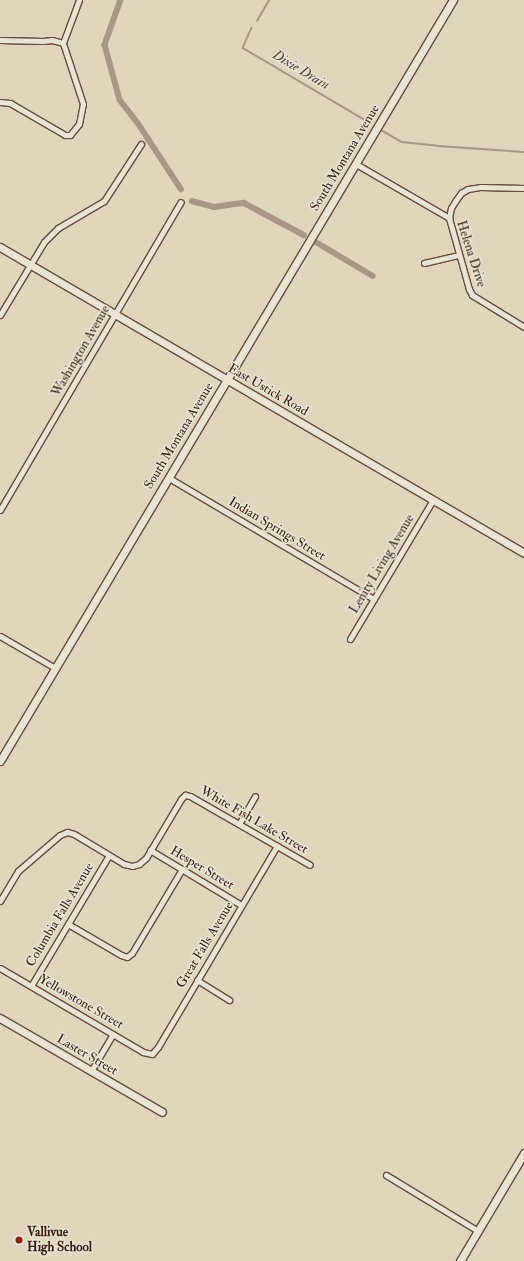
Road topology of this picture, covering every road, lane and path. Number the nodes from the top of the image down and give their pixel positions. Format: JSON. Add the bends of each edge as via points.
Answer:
{"nodes":[{"id":1,"x":79,"y":0,"type":"edge"},
{"id":2,"x":453,"y":0,"type":"edge"},
{"id":3,"x":0,"y":40,"type":"edge"},
{"id":4,"x":63,"y":43,"type":"junction"},
{"id":5,"x":0,"y":102,"type":"edge"},
{"id":6,"x":141,"y":144,"type":"dead end"},
{"id":7,"x":356,"y":164,"type":"junction"},
{"id":8,"x":524,"y":188,"type":"edge"},
{"id":9,"x":181,"y":202,"type":"dead end"},
{"id":10,"x":449,"y":218,"type":"junction"},
{"id":11,"x":0,"y":247,"type":"edge"},
{"id":12,"x":459,"y":255,"type":"junction"},
{"id":13,"x":424,"y":263,"type":"dead end"},
{"id":14,"x":30,"y":264,"type":"junction"},
{"id":15,"x":116,"y":314,"type":"junction"},
{"id":16,"x":0,"y":315,"type":"edge"},
{"id":17,"x":524,"y":327,"type":"edge"},
{"id":18,"x":227,"y":380,"type":"junction"},
{"id":19,"x":169,"y":478,"type":"junction"},
{"id":20,"x":433,"y":500,"type":"junction"},
{"id":21,"x":0,"y":510,"type":"edge"},
{"id":22,"x":524,"y":553,"type":"edge"},
{"id":23,"x":374,"y":600,"type":"junction"},
{"id":24,"x":0,"y":636,"type":"edge"},
{"id":25,"x":350,"y":639,"type":"dead end"},
{"id":26,"x":55,"y":668,"type":"junction"},
{"id":27,"x":0,"y":761,"type":"edge"},
{"id":28,"x":255,"y":796,"type":"dead end"},
{"id":29,"x":239,"y":824,"type":"junction"},
{"id":30,"x":276,"y":846,"type":"junction"},
{"id":31,"x":150,"y":850,"type":"junction"},
{"id":32,"x":109,"y":855,"type":"junction"},
{"id":33,"x":310,"y":865,"type":"dead end"},
{"id":34,"x":182,"y":870,"type":"junction"},
{"id":35,"x":0,"y":901,"type":"edge"},
{"id":36,"x":241,"y":905,"type":"junction"},
{"id":37,"x":68,"y":924,"type":"junction"},
{"id":38,"x":0,"y":968,"type":"edge"},
{"id":39,"x":197,"y":980,"type":"junction"},
{"id":40,"x":31,"y":986,"type":"junction"},
{"id":41,"x":229,"y":1000,"type":"dead end"},
{"id":42,"x":0,"y":1018,"type":"edge"},
{"id":43,"x":113,"y":1034,"type":"junction"},
{"id":44,"x":152,"y":1054,"type":"joint"},
{"id":45,"x":91,"y":1071,"type":"junction"},
{"id":46,"x":162,"y":1112,"type":"dead end"},
{"id":47,"x":524,"y":1153,"type":"edge"},
{"id":48,"x":386,"y":1175,"type":"dead end"},
{"id":49,"x":478,"y":1231,"type":"junction"},
{"id":50,"x":460,"y":1261,"type":"edge"}],
"edges":[{"from":1,"to":4,"type":"street"},
{"from":2,"to":7,"type":"street","name":"South Montana Avenue"},
{"from":3,"to":4,"type":"street","via":[[52,40]]},
{"from":4,"to":5,"type":"street","via":[[83,104],[79,124],[70,135],[65,135],[10,103]]},
{"from":6,"to":14,"type":"street","via":[[104,201],[58,228],[44,242]]},
{"from":7,"to":10,"type":"street","name":"Helena Drive"},
{"from":7,"to":18,"type":"street","name":"South Montana Avenue"},
{"from":8,"to":10,"type":"street","via":[[468,189],[456,200]]},
{"from":9,"to":15,"type":"street","name":"Washington Avenue"},
{"from":10,"to":12,"type":"street","name":"Helena Drive"},
{"from":11,"to":14,"type":"street","name":"East Ustick Road"},
{"from":12,"to":13,"type":"street"},
{"from":12,"to":17,"type":"street","name":"Helena Drive","via":[[472,295]]},
{"from":14,"to":15,"type":"street","name":"East Ustick Road"},
{"from":14,"to":16,"type":"street"},
{"from":15,"to":18,"type":"street","name":"East Ustick Road"},
{"from":15,"to":21,"type":"street","name":"Washington Avenue"},
{"from":18,"to":19,"type":"street","name":"South Montana Avenue"},
{"from":18,"to":20,"type":"street","name":"East Ustick Road"},
{"from":19,"to":23,"type":"street","name":"Indian Springs Street"},
{"from":19,"to":26,"type":"street","name":"South Montana Avenue"},
{"from":20,"to":22,"type":"street","name":"East Ustick Road"},
{"from":20,"to":23,"type":"street","name":"Lenity Living Avenue"},
{"from":23,"to":25,"type":"street","name":"Lenity Living Avenue"},
{"from":24,"to":26,"type":"street"},
{"from":26,"to":27,"type":"street","name":"South Montana Avenue"},
{"from":28,"to":29,"type":"street"},
{"from":29,"to":30,"type":"street","name":"White Fish Lake Street"},
{"from":29,"to":31,"type":"street","name":"White Fish Lake Street","via":[[185,795]]},
{"from":30,"to":33,"type":"street","name":"White Fish Lake Street"},
{"from":30,"to":36,"type":"street","name":"Great Falls Avenue"},
{"from":31,"to":32,"type":"street","via":[[146,858],[132,866]]},
{"from":31,"to":34,"type":"street","name":"Hesper Street"},
{"from":32,"to":35,"type":"street","via":[[67,832],[60,835],[18,871]]},
{"from":32,"to":37,"type":"street","name":"Columbia Falls Avenue"},
{"from":34,"to":36,"type":"street","name":"Hesper Street"},
{"from":34,"to":37,"type":"street","via":[[132,953],[127,956]]},
{"from":36,"to":39,"type":"street","name":"Great Falls Avenue"},
{"from":37,"to":40,"type":"street","name":"Columbia Falls Avenue"},
{"from":38,"to":40,"type":"street","name":"Yellowstone Street"},
{"from":39,"to":41,"type":"street"},
{"from":39,"to":44,"type":"street","name":"Great Falls Avenue"},
{"from":40,"to":43,"type":"street","name":"Yellowstone Street"},
{"from":42,"to":45,"type":"street","name":"Laster Street"},
{"from":43,"to":44,"type":"street","name":"Yellowstone Street","via":[[143,1052]]},
{"from":43,"to":45,"type":"street"},
{"from":45,"to":46,"type":"street","name":"Laster Street"},
{"from":47,"to":49,"type":"street"},
{"from":48,"to":49,"type":"street"},
{"from":49,"to":50,"type":"street"}]}
